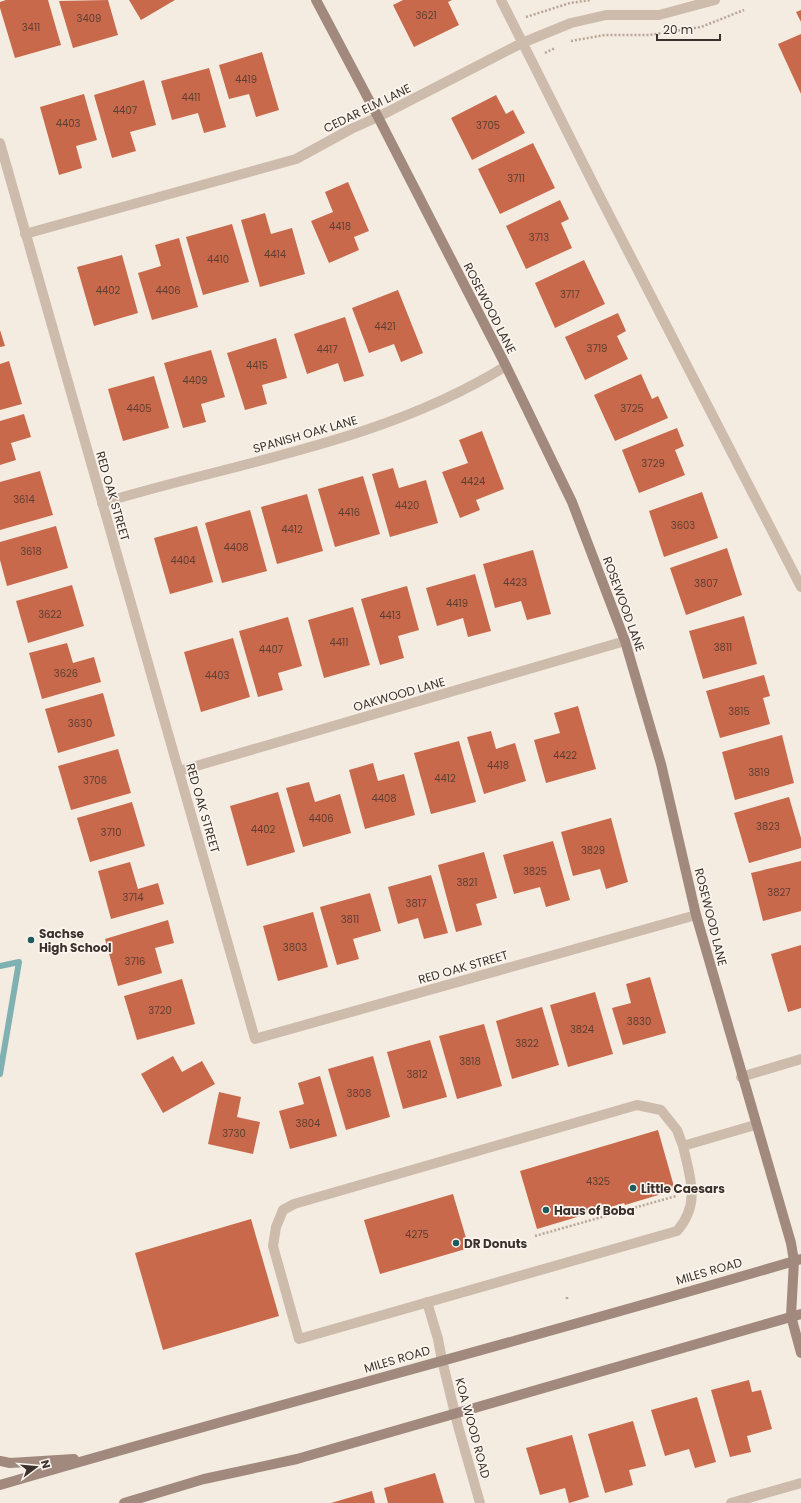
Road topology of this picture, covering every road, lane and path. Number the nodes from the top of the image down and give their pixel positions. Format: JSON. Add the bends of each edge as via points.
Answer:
{"nodes":[{"id":1,"x":316,"y":0,"type":"edge"},
{"id":2,"x":501,"y":0,"type":"edge"},
{"id":3,"x":592,"y":0,"type":"edge"},
{"id":4,"x":715,"y":0,"type":"edge"},
{"id":5,"x":744,"y":10,"type":"dead end"},
{"id":6,"x":519,"y":20,"type":"dead end"},
{"id":7,"x":522,"y":43,"type":"junction"},
{"id":8,"x":564,"y":44,"type":"dead end"},
{"id":9,"x":558,"y":47,"type":"dead end"},
{"id":10,"x":538,"y":56,"type":"dead end"},
{"id":11,"x":378,"y":118,"type":"junction"},
{"id":12,"x":0,"y":143,"type":"edge"},
{"id":13,"x":25,"y":234,"type":"junction"},
{"id":14,"x":506,"y":366,"type":"junction"},
{"id":15,"x":102,"y":503,"type":"junction"},
{"id":16,"x":801,"y":587,"type":"edge"},
{"id":17,"x":625,"y":641,"type":"junction"},
{"id":18,"x":179,"y":771,"type":"junction"},
{"id":19,"x":696,"y":915,"type":"junction"},
{"id":20,"x":801,"y":1059,"type":"edge"},
{"id":21,"x":741,"y":1077,"type":"junction"},
{"id":22,"x":755,"y":1125,"type":"junction"},
{"id":23,"x":683,"y":1146,"type":"junction"},
{"id":24,"x":692,"y":1192,"type":"junction"},
{"id":25,"x":535,"y":1236,"type":"dead end"},
{"id":26,"x":797,"y":1260,"type":"edge"},
{"id":27,"x":801,"y":1272,"type":"edge"},
{"id":28,"x":427,"y":1302,"type":"junction"},
{"id":29,"x":801,"y":1314,"type":"edge"},
{"id":30,"x":791,"y":1316,"type":"junction"},
{"id":31,"x":801,"y":1353,"type":"edge"},
{"id":32,"x":442,"y":1360,"type":"junction"},
{"id":33,"x":455,"y":1413,"type":"junction"},
{"id":34,"x":92,"y":1458,"type":"junction"},
{"id":35,"x":0,"y":1461,"type":"edge"},
{"id":36,"x":801,"y":1483,"type":"edge"},
{"id":37,"x":0,"y":1485,"type":"edge"},
{"id":38,"x":124,"y":1503,"type":"edge"},
{"id":39,"x":480,"y":1503,"type":"edge"},
{"id":40,"x":731,"y":1503,"type":"edge"}],
"edges":[{"from":1,"to":11,"type":"main road","name":"ROSEWOOD LANE"},
{"from":2,"to":7,"type":"street"},
{"from":3,"to":6,"type":"path","via":[[570,3]]},
{"from":4,"to":7,"type":"street","name":"CEDAR ELM LANE","via":[[659,15],[606,16],[578,22]]},
{"from":5,"to":8,"type":"path","via":[[701,27],[649,34],[605,35]]},
{"from":7,"to":11,"type":"street","name":"CEDAR ELM LANE"},
{"from":7,"to":16,"type":"street"},
{"from":9,"to":10,"type":"path"},
{"from":11,"to":13,"type":"street","name":"CEDAR ELM LANE","via":[[351,129],[296,159]]},
{"from":11,"to":14,"type":"main road","name":"ROSEWOOD LANE"},
{"from":12,"to":13,"type":"street","name":"RED OAK STREET"},
{"from":13,"to":15,"type":"street","name":"RED OAK STREET"},
{"from":14,"to":15,"type":"street","name":"SPANISH OAK LANE","via":[[430,406],[380,425]]},
{"from":14,"to":17,"type":"main road","name":"ROSEWOOD LANE","via":[[572,502]]},
{"from":15,"to":18,"type":"street","name":"RED OAK STREET"},
{"from":17,"to":18,"type":"street","name":"OAKWOOD LANE"},
{"from":17,"to":19,"type":"main road","name":"ROSEWOOD LANE","via":[[661,764]]},
{"from":18,"to":19,"type":"street","name":"RED OAK STREET","via":[[255,1039]]},
{"from":19,"to":21,"type":"main road","name":"ROSEWOOD LANE"},
{"from":20,"to":21,"type":"street"},
{"from":21,"to":22,"type":"main road","name":"ROSEWOOD LANE"},
{"from":22,"to":23,"type":"street"},
{"from":22,"to":26,"type":"main road","name":"ROSEWOOD LANE"},
{"from":23,"to":24,"type":"street"},
{"from":23,"to":28,"type":"street","via":[[677,1130],[661,1110],[637,1105],[301,1202],[283,1210],[276,1227],[273,1246],[298,1339]]},
{"from":24,"to":25,"type":"path"},
{"from":24,"to":28,"type":"street","via":[[686,1221],[677,1231]]},
{"from":26,"to":27,"type":"main road","name":"ROSEWOOD LANE"},
{"from":26,"to":30,"type":"main road","name":"ROSEWOOD LANE"},
{"from":26,"to":32,"type":"main road","name":"MILES ROAD"},
{"from":28,"to":32,"type":"street","name":"KOA WOOD ROAD"},
{"from":29,"to":30,"type":"main road"},
{"from":30,"to":31,"type":"main road","name":"ROSEWOOD LANE"},
{"from":30,"to":33,"type":"main road"},
{"from":32,"to":33,"type":"street","name":"KOA WOOD ROAD"},
{"from":32,"to":34,"type":"main road","name":"MILES ROAD"},
{"from":33,"to":38,"type":"main road","via":[[297,1459],[204,1479]]},
{"from":33,"to":39,"type":"street","name":"KOA WOOD ROAD"},
{"from":34,"to":35,"type":"main road","via":[[10,1463]]},
{"from":34,"to":37,"type":"main road","name":"MILES ROAD"},
{"from":36,"to":40,"type":"street"}]}
